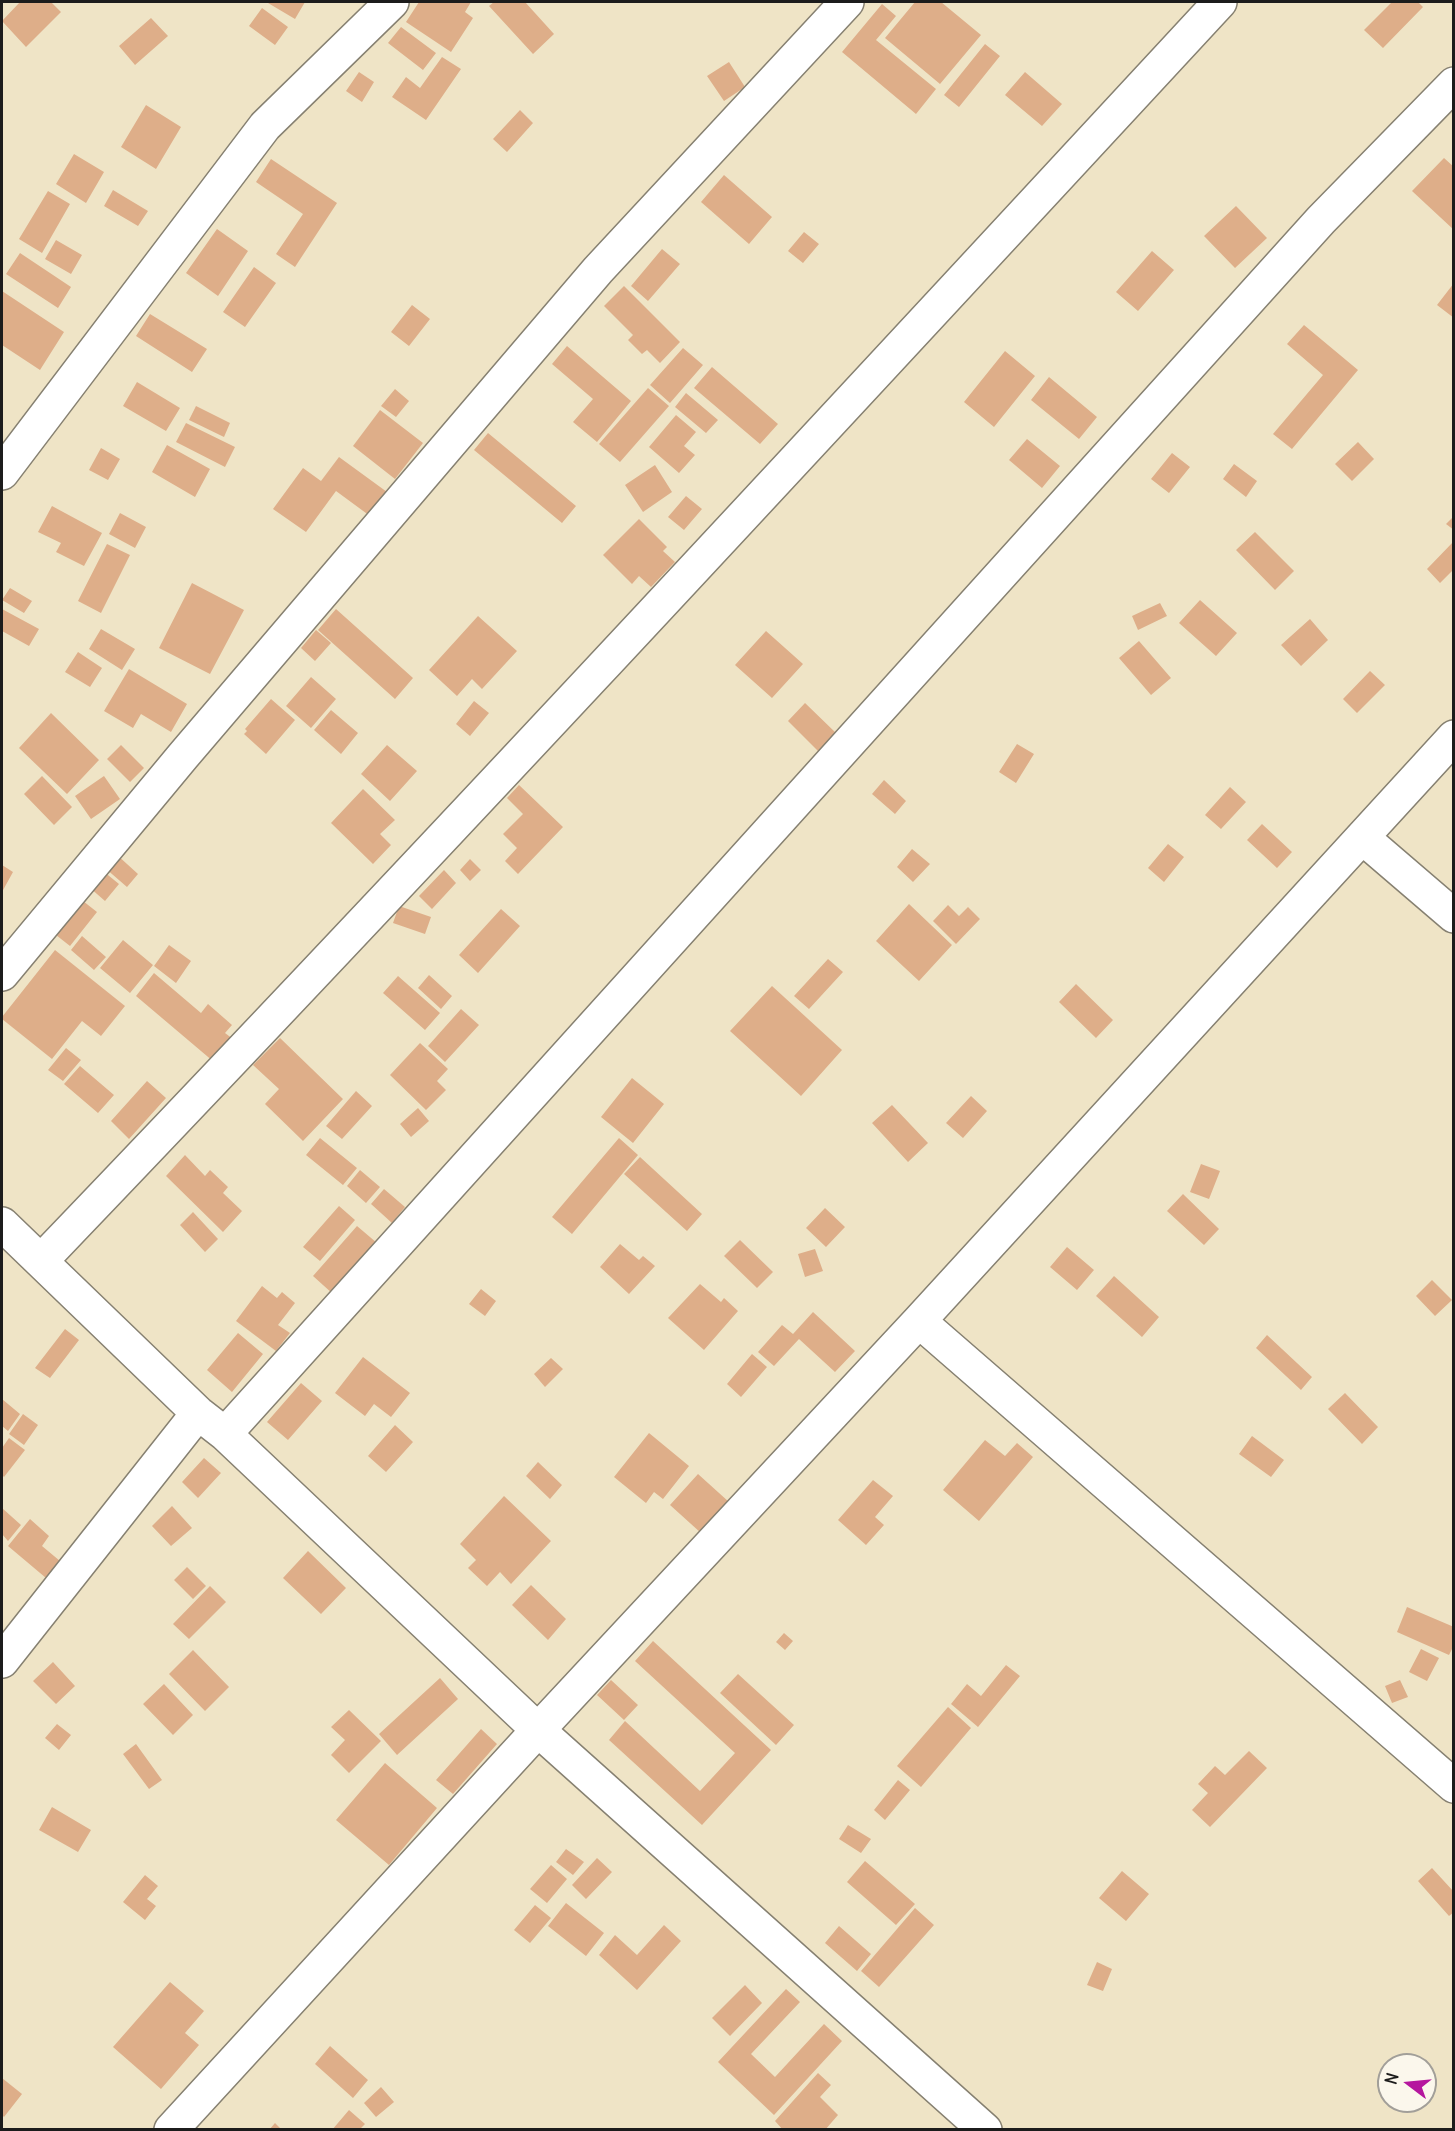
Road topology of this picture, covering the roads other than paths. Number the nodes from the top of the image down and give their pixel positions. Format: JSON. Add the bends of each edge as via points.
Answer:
{"nodes":[{"id":1,"x":392,"y":2,"type":"edge"},
{"id":2,"x":847,"y":2,"type":"edge"},
{"id":3,"x":1220,"y":2,"type":"edge"},
{"id":4,"x":1454,"y":84,"type":"edge"},
{"id":5,"x":2,"y":473,"type":"edge"},
{"id":6,"x":1454,"y":737,"type":"edge"},
{"id":7,"x":1363,"y":838,"type":"junction"},
{"id":8,"x":1454,"y":916,"type":"edge"},
{"id":9,"x":2,"y":974,"type":"edge"},
{"id":10,"x":2,"y":1224,"type":"edge"},
{"id":11,"x":41,"y":1262,"type":"junction"},
{"id":12,"x":919,"y":1321,"type":"junction"},
{"id":13,"x":198,"y":1413,"type":"junction"},
{"id":14,"x":225,"y":1434,"type":"junction"},
{"id":15,"x":2,"y":1661,"type":"edge"},
{"id":16,"x":538,"y":1730,"type":"junction"},
{"id":17,"x":1454,"y":1786,"type":"edge"},
{"id":18,"x":171,"y":2130,"type":"edge"},
{"id":19,"x":985,"y":2130,"type":"edge"}],
"edges":[{"from":1,"to":5,"type":"street","via":[[265,126]]},
{"from":2,"to":9,"type":"street","via":[[598,270]]},
{"from":3,"to":11,"type":"street","via":[[692,571]]},
{"from":4,"to":14,"type":"street","via":[[1313,229]]},
{"from":6,"to":7,"type":"street"},
{"from":7,"to":8,"type":"street"},
{"from":7,"to":12,"type":"street"},
{"from":10,"to":11,"type":"street"},
{"from":11,"to":13,"type":"street"},
{"from":12,"to":16,"type":"street"},
{"from":12,"to":17,"type":"street"},
{"from":13,"to":14,"type":"street"},
{"from":13,"to":15,"type":"street"},
{"from":14,"to":16,"type":"street"},
{"from":16,"to":18,"type":"street"},
{"from":16,"to":19,"type":"street"}]}
